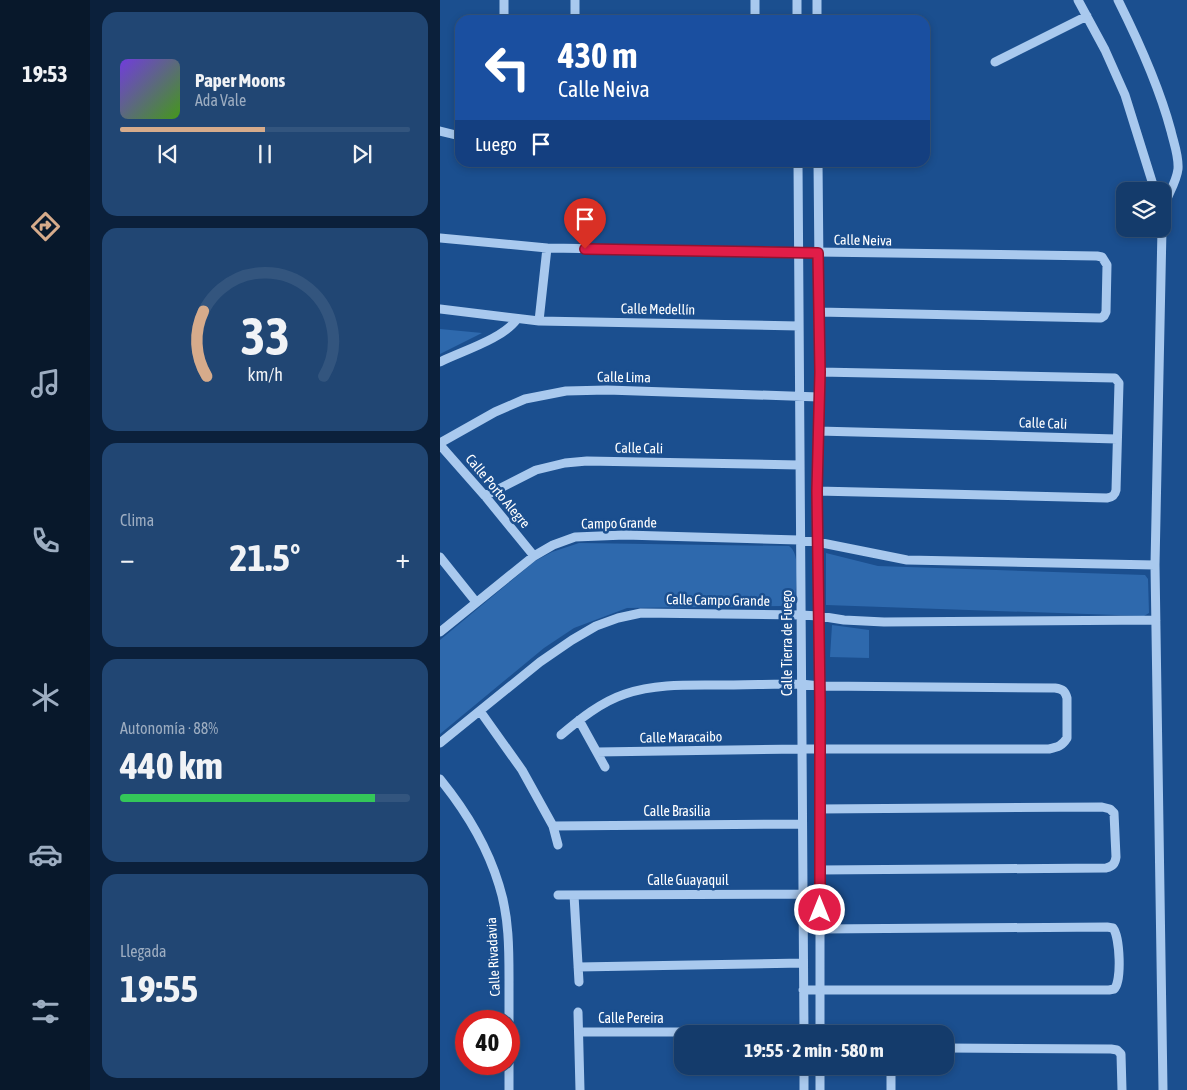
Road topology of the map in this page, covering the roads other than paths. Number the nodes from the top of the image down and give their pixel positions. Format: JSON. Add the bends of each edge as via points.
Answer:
{"nodes":[{"id":1,"x":504,"y":0,"type":"edge"},
{"id":2,"x":575,"y":0,"type":"edge"},
{"id":3,"x":755,"y":0,"type":"edge"},
{"id":4,"x":797,"y":0,"type":"edge"},
{"id":5,"x":817,"y":0,"type":"edge"},
{"id":6,"x":1078,"y":0,"type":"edge"},
{"id":7,"x":1118,"y":0,"type":"edge"},
{"id":8,"x":504,"y":15,"type":"edge"},
{"id":9,"x":575,"y":15,"type":"edge"},
{"id":10,"x":755,"y":15,"type":"edge"},
{"id":11,"x":797,"y":15,"type":"edge"},
{"id":12,"x":817,"y":15,"type":"edge"},
{"id":13,"x":1087,"y":16,"type":"junction"},
{"id":14,"x":995,"y":62,"type":"dead end"},
{"id":15,"x":440,"y":131,"type":"edge"},
{"id":16,"x":455,"y":135,"type":"edge"},
{"id":17,"x":798,"y":167,"type":"edge"},
{"id":18,"x":818,"y":167,"type":"edge"},
{"id":19,"x":1152,"y":182,"type":"edge"},
{"id":20,"x":1171,"y":192,"type":"edge"},
{"id":21,"x":1162,"y":237,"type":"edge"},
{"id":22,"x":440,"y":238,"type":"edge"},
{"id":23,"x":547,"y":248,"type":"junction"},
{"id":24,"x":798,"y":253,"type":"junction"},
{"id":25,"x":818,"y":253,"type":"junction"},
{"id":26,"x":440,"y":309,"type":"edge"},
{"id":27,"x":819,"y":312,"type":"junction"},
{"id":28,"x":516,"y":319,"type":"junction"},
{"id":29,"x":539,"y":321,"type":"junction"},
{"id":30,"x":798,"y":326,"type":"junction"},
{"id":31,"x":440,"y":362,"type":"edge"},
{"id":32,"x":820,"y":372,"type":"junction"},
{"id":33,"x":799,"y":396,"type":"junction"},
{"id":34,"x":819,"y":397,"type":"junction"},
{"id":35,"x":818,"y":431,"type":"junction"},
{"id":36,"x":1117,"y":439,"type":"junction"},
{"id":37,"x":440,"y":444,"type":"edge"},
{"id":38,"x":799,"y":465,"type":"junction"},
{"id":39,"x":817,"y":491,"type":"junction"},
{"id":40,"x":485,"y":496,"type":"junction"},
{"id":41,"x":799,"y":540,"type":"junction"},
{"id":42,"x":817,"y":542,"type":"junction"},
{"id":43,"x":534,"y":556,"type":"junction"},
{"id":44,"x":440,"y":557,"type":"edge"},
{"id":45,"x":1155,"y":566,"type":"junction"},
{"id":46,"x":476,"y":602,"type":"junction"},
{"id":47,"x":801,"y":615,"type":"junction"},
{"id":48,"x":819,"y":616,"type":"junction"},
{"id":49,"x":1156,"y":620,"type":"junction"},
{"id":50,"x":440,"y":632,"type":"edge"},
{"id":51,"x":801,"y":684,"type":"junction"},
{"id":52,"x":820,"y":686,"type":"junction"},
{"id":53,"x":480,"y":711,"type":"junction"},
{"id":54,"x":579,"y":720,"type":"junction"},
{"id":55,"x":561,"y":735,"type":"dead end"},
{"id":56,"x":440,"y":744,"type":"edge"},
{"id":57,"x":802,"y":749,"type":"junction"},
{"id":58,"x":820,"y":749,"type":"junction"},
{"id":59,"x":597,"y":752,"type":"junction"},
{"id":60,"x":605,"y":767,"type":"dead end"},
{"id":61,"x":440,"y":779,"type":"edge"},
{"id":62,"x":819,"y":809,"type":"junction"},
{"id":63,"x":801,"y":824,"type":"junction"},
{"id":64,"x":553,"y":826,"type":"junction"},
{"id":65,"x":558,"y":844,"type":"dead end"},
{"id":66,"x":819,"y":870,"type":"junction"},
{"id":67,"x":802,"y":894,"type":"junction"},
{"id":68,"x":558,"y":895,"type":"dead end"},
{"id":69,"x":574,"y":895,"type":"junction"},
{"id":70,"x":820,"y":929,"type":"junction"},
{"id":71,"x":803,"y":963,"type":"junction"},
{"id":72,"x":578,"y":967,"type":"junction"},
{"id":73,"x":579,"y":982,"type":"dead end"},
{"id":74,"x":803,"y":990,"type":"junction"},
{"id":75,"x":820,"y":990,"type":"junction"},
{"id":76,"x":578,"y":1012,"type":"dead end"},
{"id":77,"x":804,"y":1025,"type":"edge"},
{"id":78,"x":820,"y":1025,"type":"edge"},
{"id":79,"x":579,"y":1032,"type":"junction"},
{"id":80,"x":674,"y":1032,"type":"edge"},
{"id":81,"x":954,"y":1048,"type":"edge"},
{"id":82,"x":804,"y":1075,"type":"edge"},
{"id":83,"x":820,"y":1075,"type":"edge"},
{"id":84,"x":891,"y":1075,"type":"edge"},
{"id":85,"x":510,"y":1090,"type":"edge"},
{"id":86,"x":580,"y":1090,"type":"edge"},
{"id":87,"x":804,"y":1090,"type":"edge"},
{"id":88,"x":820,"y":1090,"type":"edge"},
{"id":89,"x":891,"y":1090,"type":"edge"},
{"id":90,"x":1122,"y":1090,"type":"edge"},
{"id":91,"x":1163,"y":1090,"type":"edge"}],
"edges":[{"from":1,"to":8,"type":"street"},
{"from":2,"to":9,"type":"street"},
{"from":3,"to":10,"type":"street"},
{"from":4,"to":11,"type":"street"},
{"from":5,"to":12,"type":"street"},
{"from":6,"to":13,"type":"street"},
{"from":7,"to":20,"type":"street","via":[[1137,38],[1168,118],[1178,169]]},
{"from":13,"to":14,"type":"street"},
{"from":13,"to":19,"type":"street","via":[[1125,95]]},
{"from":15,"to":16,"type":"street"},
{"from":17,"to":24,"type":"street"},
{"from":18,"to":25,"type":"street"},
{"from":21,"to":45,"type":"street"},
{"from":22,"to":23,"type":"street","name":"Calle Neiva"},
{"from":23,"to":24,"type":"street","name":"Calle Neiva"},
{"from":23,"to":29,"type":"street"},
{"from":24,"to":25,"type":"street","name":"Calle Neiva"},
{"from":24,"to":30,"type":"street","name":"Calle Tierra de Fuego"},
{"from":25,"to":27,"type":"street"},
{"from":25,"to":27,"type":"street","name":"Calle Neiva","via":[[1102,257],[1107,265],[1106,312],[1100,318]]},
{"from":26,"to":28,"type":"street","name":"Calle Medellín"},
{"from":27,"to":32,"type":"street"},
{"from":28,"to":29,"type":"street","name":"Calle Medellín"},
{"from":28,"to":31,"type":"street","via":[[498,335]]},
{"from":29,"to":30,"type":"street","name":"Calle Medellín"},
{"from":30,"to":33,"type":"street","name":"Calle Tierra de Fuego"},
{"from":32,"to":34,"type":"street"},
{"from":32,"to":36,"type":"street","via":[[1115,378],[1119,383]]},
{"from":33,"to":34,"type":"street","name":"Calle Lima"},
{"from":33,"to":37,"type":"street","name":"Calle Lima","via":[[566,391],[525,399],[495,412]]},
{"from":33,"to":38,"type":"street","name":"Calle Tierra de Fuego"},
{"from":34,"to":35,"type":"street"},
{"from":35,"to":36,"type":"street","name":"Calle Cali"},
{"from":35,"to":39,"type":"street"},
{"from":36,"to":39,"type":"street","via":[[1116,490],[1111,498]]},
{"from":37,"to":40,"type":"street","name":"Calle Porto Alegre"},
{"from":38,"to":40,"type":"street","name":"Calle Cali","via":[[566,463],[536,470]]},
{"from":38,"to":41,"type":"street","name":"Calle Tierra de Fuego"},
{"from":39,"to":42,"type":"street"},
{"from":40,"to":43,"type":"street","name":"Calle Porto Alegre"},
{"from":41,"to":42,"type":"street"},
{"from":41,"to":43,"type":"street","name":"Campo Grande","via":[[597,535],[575,537]]},
{"from":41,"to":47,"type":"street","name":"Calle Tierra de Fuego"},
{"from":42,"to":45,"type":"street","via":[[906,560]]},
{"from":42,"to":48,"type":"street"},
{"from":43,"to":46,"type":"street","name":"Campo Grande"},
{"from":44,"to":46,"type":"street"},
{"from":45,"to":49,"type":"street"},
{"from":46,"to":50,"type":"street","name":"Campo Grande"},
{"from":47,"to":48,"type":"street","name":"Calle Campo Grande"},
{"from":47,"to":51,"type":"street","name":"Calle Tierra de Fuego"},
{"from":47,"to":53,"type":"street","name":"Calle Campo Grande","via":[[641,613],[618,618],[572,640]]},
{"from":48,"to":49,"type":"street","name":"Calle Campo Grande","via":[[884,622]]},
{"from":48,"to":52,"type":"street"},
{"from":49,"to":91,"type":"street"},
{"from":51,"to":52,"type":"street"},
{"from":51,"to":54,"type":"street","via":[[649,688],[625,694]]},
{"from":51,"to":57,"type":"street","name":"Calle Tierra de Fuego"},
{"from":52,"to":58,"type":"street"},
{"from":52,"to":58,"type":"street","name":"Calle Maracaibo","via":[[1062,689],[1067,698],[1067,738],[1059,747],[1049,749]]},
{"from":53,"to":56,"type":"street","name":"Calle Campo Grande"},
{"from":53,"to":64,"type":"street","via":[[522,770]]},
{"from":54,"to":55,"type":"street"},
{"from":54,"to":59,"type":"street"},
{"from":57,"to":58,"type":"street","name":"Calle Maracaibo"},
{"from":57,"to":59,"type":"street","name":"Calle Maracaibo"},
{"from":57,"to":63,"type":"street","name":"Calle Tierra de Fuego"},
{"from":58,"to":62,"type":"street"},
{"from":59,"to":60,"type":"street"},
{"from":61,"to":85,"type":"street","name":"Calle Rivadavia","via":[[460,804],[478,835],[500,887],[509,944]]},
{"from":62,"to":66,"type":"street"},
{"from":62,"to":66,"type":"street","via":[[1102,807],[1114,813],[1116,857],[1115,863],[1106,868]]},
{"from":63,"to":64,"type":"street","name":"Calle Brasilia"},
{"from":63,"to":67,"type":"street","name":"Calle Tierra de Fuego"},
{"from":64,"to":65,"type":"street"},
{"from":66,"to":70,"type":"street"},
{"from":67,"to":69,"type":"street","name":"Calle Guayaquil"},
{"from":67,"to":71,"type":"street","name":"Calle Tierra de Fuego"},
{"from":68,"to":69,"type":"street","name":"Calle Guayaquil"},
{"from":69,"to":72,"type":"street"},
{"from":70,"to":75,"type":"street"},
{"from":70,"to":75,"type":"street","via":[[1113,928],[1117,933],[1118,982],[1114,989],[1108,990]]},
{"from":71,"to":72,"type":"street"},
{"from":71,"to":74,"type":"street","name":"Calle Tierra de Fuego"},
{"from":72,"to":73,"type":"street"},
{"from":74,"to":75,"type":"street"},
{"from":74,"to":77,"type":"street","name":"Calle Tierra de Fuego"},
{"from":75,"to":78,"type":"street"},
{"from":76,"to":79,"type":"street","name":"Calle Pereira"},
{"from":79,"to":80,"type":"street","name":"Calle Pereira"},
{"from":79,"to":86,"type":"street","name":"Calle Pereira"},
{"from":81,"to":90,"type":"street","via":[[1117,1050],[1121,1054]]},
{"from":82,"to":87,"type":"street"},
{"from":83,"to":88,"type":"street"},
{"from":84,"to":89,"type":"street"}]}
